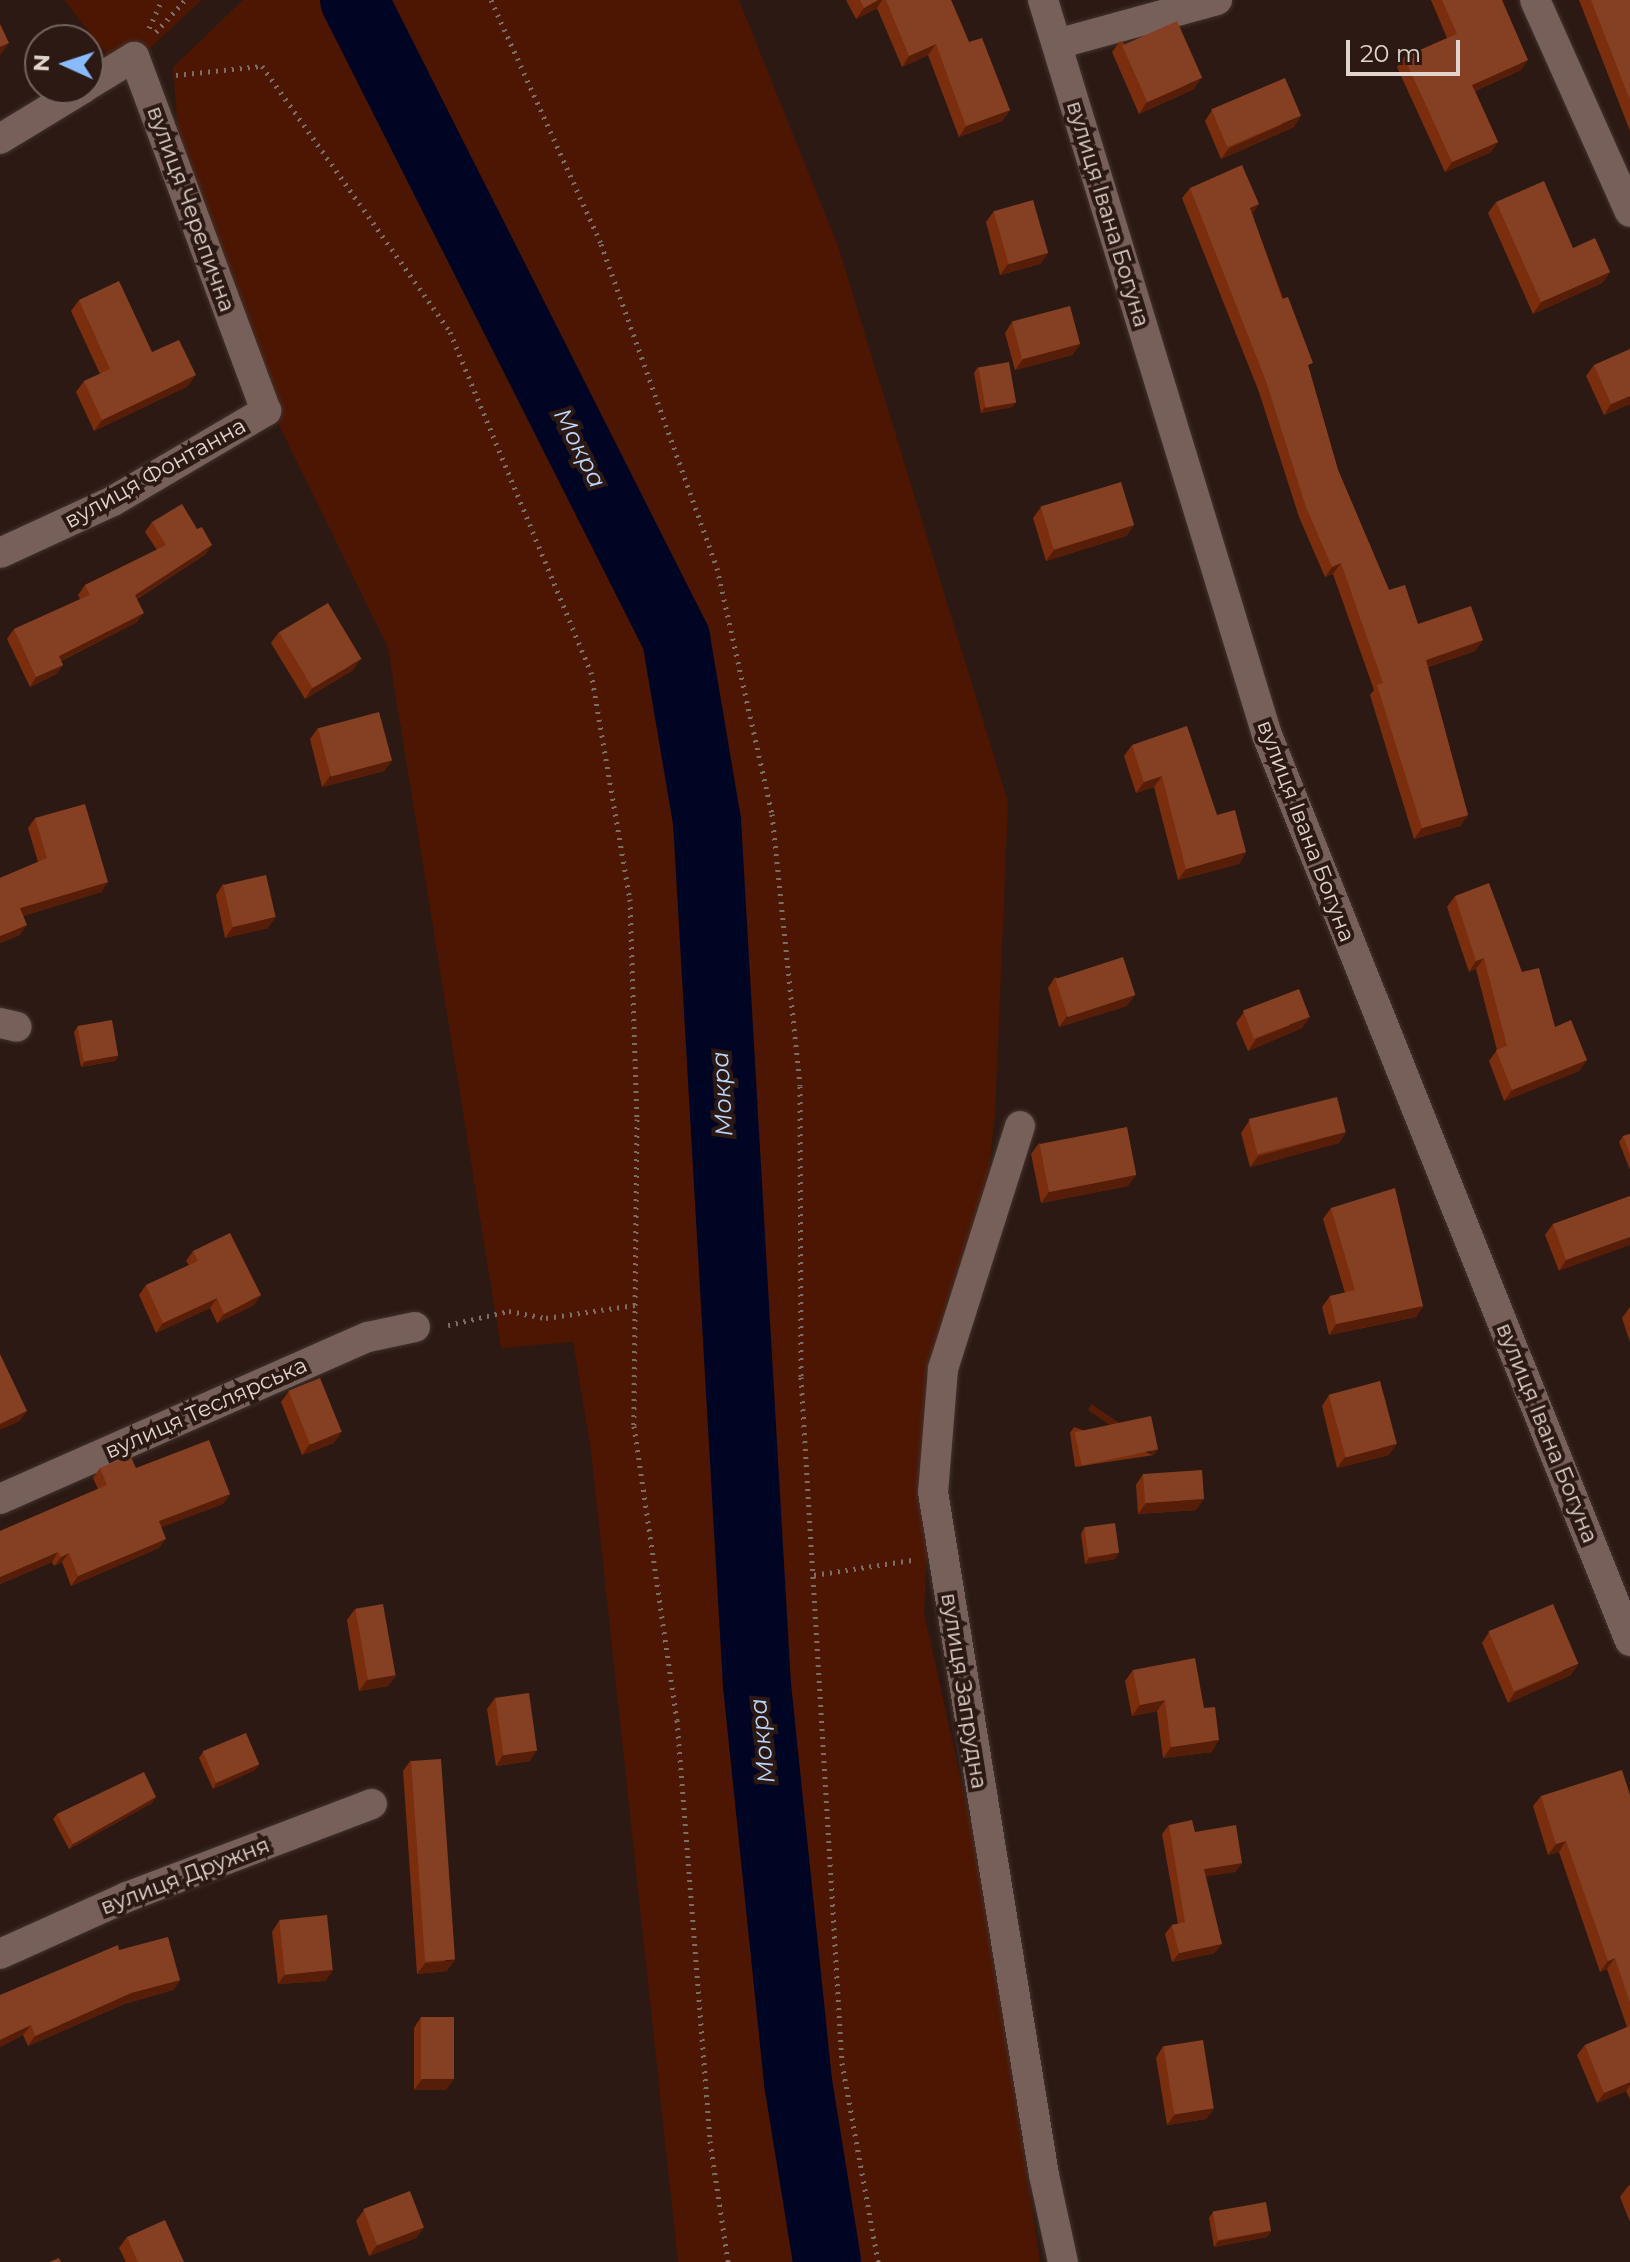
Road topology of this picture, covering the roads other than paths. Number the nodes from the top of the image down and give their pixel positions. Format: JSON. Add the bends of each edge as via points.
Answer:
{"nodes":[{"id":1,"x":1043,"y":0,"type":"edge"},
{"id":2,"x":1217,"y":0,"type":"edge"},
{"id":3,"x":1535,"y":0,"type":"edge"},
{"id":4,"x":1057,"y":44,"type":"junction"},
{"id":5,"x":104,"y":80,"type":"edge"},
{"id":6,"x":58,"y":104,"type":"edge"},
{"id":7,"x":0,"y":139,"type":"edge"},
{"id":8,"x":1630,"y":212,"type":"edge"},
{"id":9,"x":266,"y":411,"type":"joint"},
{"id":10,"x":0,"y":553,"type":"edge"},
{"id":11,"x":1020,"y":1126,"type":"dead end"},
{"id":12,"x":415,"y":1327,"type":"road end"},
{"id":13,"x":0,"y":1499,"type":"edge"},
{"id":14,"x":1630,"y":1641,"type":"edge"},
{"id":15,"x":372,"y":1804,"type":"dead end"},
{"id":16,"x":0,"y":1954,"type":"edge"},
{"id":17,"x":1063,"y":2262,"type":"edge"}],
"edges":[{"from":1,"to":4,"type":"street","name":"вулиця Івана Богуна"},
{"from":2,"to":4,"type":"street"},
{"from":3,"to":8,"type":"street"},
{"from":4,"to":14,"type":"street","name":"вулиця Івана Богуна","via":[[1267,735]]},
{"from":5,"to":9,"type":"street","name":"вулиця Черепична","via":[[138,68]]},
{"from":6,"to":7,"type":"street"},
{"from":9,"to":10,"type":"street","name":"вулиця Фонтанна","via":[[113,501]]},
{"from":11,"to":17,"type":"street","name":"вулиця Запрудна","via":[[943,1369],[933,1492],[1044,2175]]},
{"from":12,"to":13,"type":"street","name":"вулиця Теслярська","via":[[368,1337]]},
{"from":15,"to":16,"type":"street","name":"вулиця Дружня","via":[[127,1897]]}]}
